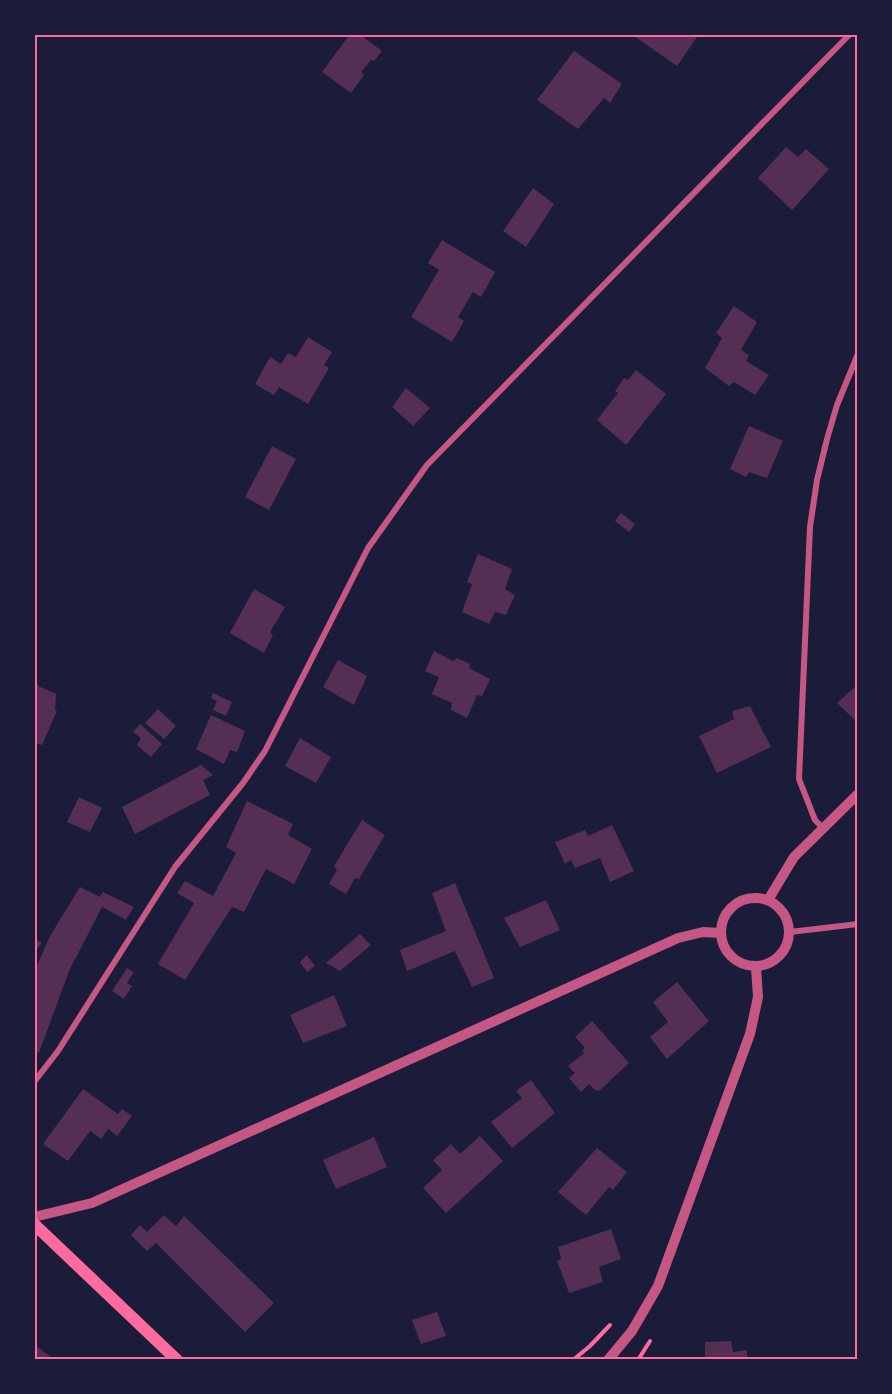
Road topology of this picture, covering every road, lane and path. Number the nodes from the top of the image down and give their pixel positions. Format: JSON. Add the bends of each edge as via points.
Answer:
{"nodes":[{"id":1,"x":850,"y":34,"type":"edge"},
{"id":2,"x":858,"y":354,"type":"edge"},
{"id":3,"x":858,"y":794,"type":"edge"},
{"id":4,"x":823,"y":828,"type":"junction"},
{"id":5,"x":768,"y":900,"type":"junction"},
{"id":6,"x":858,"y":924,"type":"edge"},
{"id":7,"x":790,"y":932,"type":"junction"},
{"id":8,"x":721,"y":933,"type":"junction"},
{"id":9,"x":756,"y":967,"type":"junction"},
{"id":10,"x":34,"y":1082,"type":"edge"},
{"id":11,"x":34,"y":1217,"type":"edge"},
{"id":12,"x":34,"y":1224,"type":"edge"},
{"id":13,"x":177,"y":1359,"type":"edge"},
{"id":14,"x":608,"y":1359,"type":"edge"}],
"edges":[{"from":1,"to":10,"type":"street","via":[[427,465],[368,548],[265,751],[175,867],[64,1042]]},
{"from":2,"to":4,"type":"street","via":[[827,439],[810,527],[799,779],[815,820]]},
{"from":3,"to":4,"type":"street"},
{"from":4,"to":5,"type":"street","via":[[794,857]]},
{"from":5,"to":7,"type":"street","via":[[780,908]]},
{"from":5,"to":8,"type":"street","via":[[755,898],[730,908]]},
{"from":6,"to":7,"type":"street"},
{"from":7,"to":9,"type":"street","via":[[780,957]]},
{"from":8,"to":9,"type":"street","via":[[723,946],[731,957],[742,965]]},
{"from":8,"to":11,"type":"street","via":[[703,932],[678,938],[92,1203]]},
{"from":9,"to":14,"type":"street","via":[[758,997],[750,1034],[658,1286],[632,1331]]},
{"from":12,"to":13,"type":"main road"}]}
